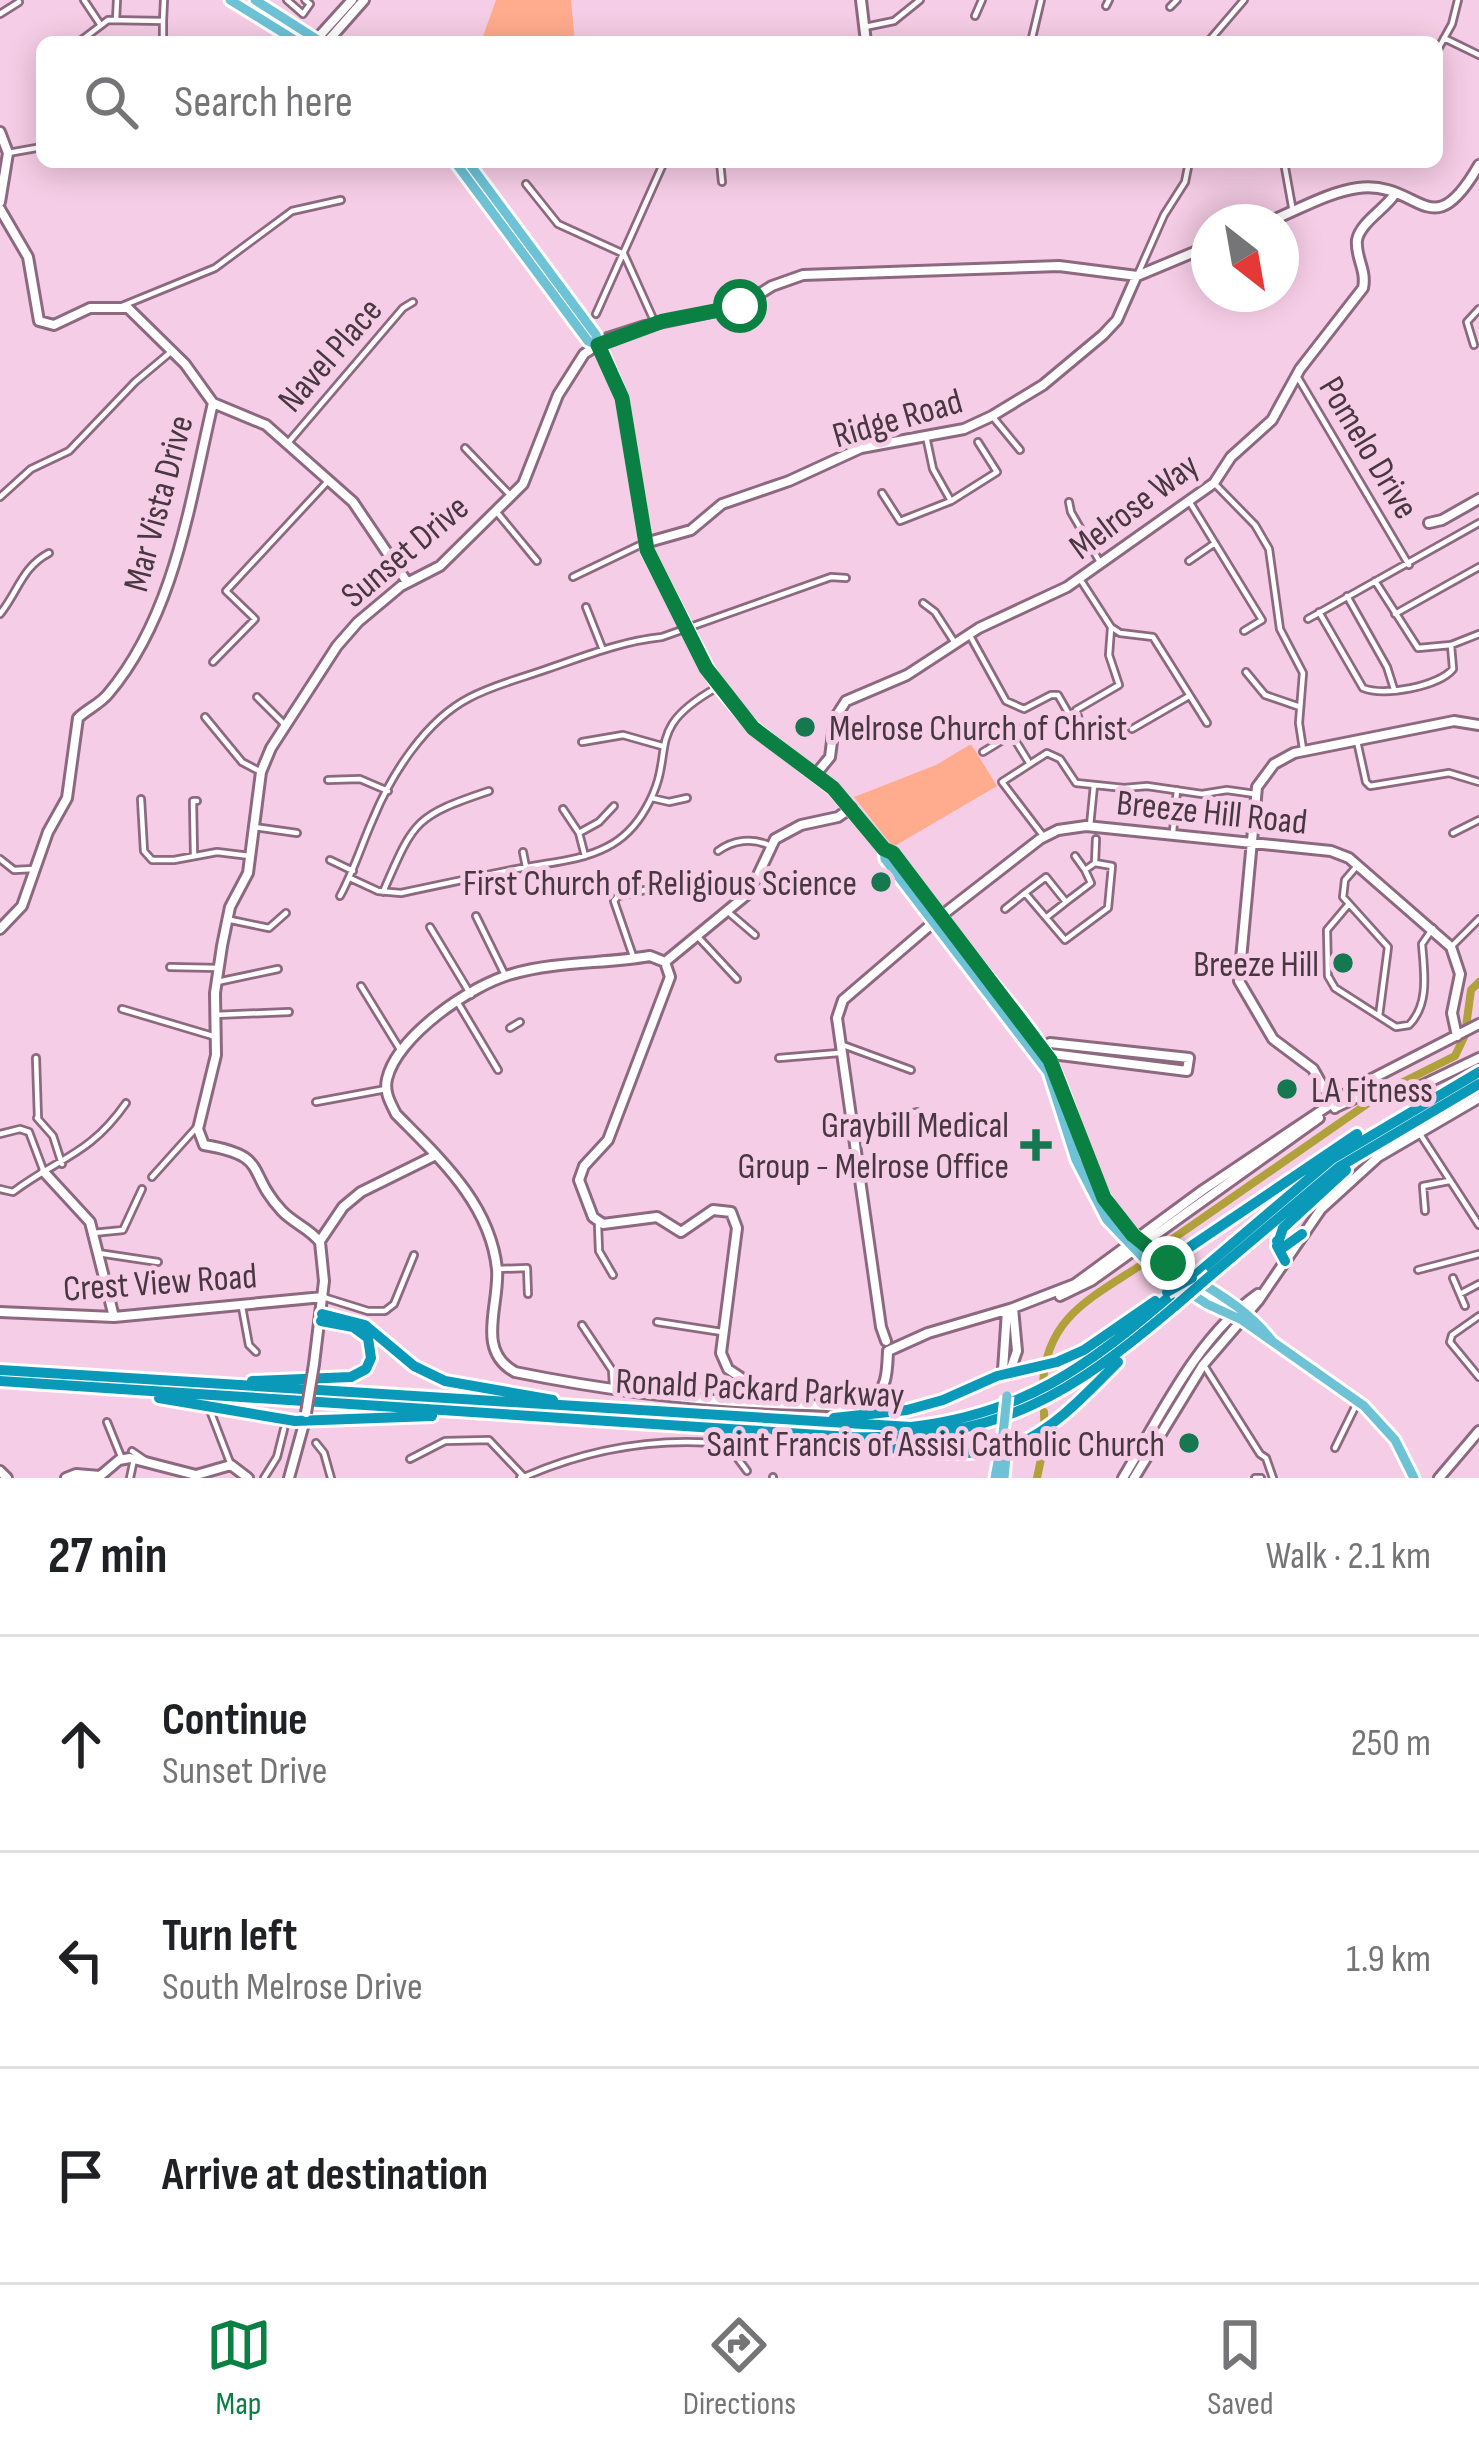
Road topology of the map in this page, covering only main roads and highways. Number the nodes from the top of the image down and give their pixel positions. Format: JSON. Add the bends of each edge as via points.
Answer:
{"nodes":[{"id":1,"x":230,"y":0,"type":"edge"},
{"id":2,"x":255,"y":0,"type":"edge"},
{"id":3,"x":288,"y":36,"type":"edge"},
{"id":4,"x":311,"y":36,"type":"edge"},
{"id":5,"x":460,"y":168,"type":"edge"},
{"id":6,"x":472,"y":168,"type":"edge"},
{"id":7,"x":517,"y":236,"type":"junction"},
{"id":8,"x":1479,"y":1072,"type":"edge"},
{"id":9,"x":1479,"y":1084,"type":"edge"},
{"id":10,"x":1404,"y":1114,"type":"junction"},
{"id":11,"x":1395,"y":1131,"type":"junction"},
{"id":12,"x":1302,"y":1234,"type":"road end"},
{"id":13,"x":1277,"y":1240,"type":"junction"},
{"id":14,"x":1285,"y":1262,"type":"road end"},
{"id":15,"x":1167,"y":1270,"type":"junction"},
{"id":16,"x":1202,"y":1274,"type":"junction"},
{"id":17,"x":1173,"y":1296,"type":"junction"},
{"id":18,"x":1162,"y":1316,"type":"junction"},
{"id":19,"x":1021,"y":1366,"type":"junction"},
{"id":20,"x":0,"y":1370,"type":"edge"},
{"id":21,"x":0,"y":1381,"type":"edge"},
{"id":22,"x":172,"y":1382,"type":"junction"},
{"id":23,"x":108,"y":1388,"type":"junction"},
{"id":24,"x":610,"y":1409,"type":"junction"},
{"id":25,"x":528,"y":1416,"type":"junction"},
{"id":26,"x":771,"y":1420,"type":"junction"},
{"id":27,"x":816,"y":1434,"type":"junction"},
{"id":28,"x":1002,"y":1449,"type":"junction"},
{"id":29,"x":994,"y":1478,"type":"edge"},
{"id":30,"x":1004,"y":1478,"type":"edge"},
{"id":31,"x":1414,"y":1478,"type":"edge"}],
"edges":[{"from":1,"to":3,"type":"main road"},
{"from":2,"to":4,"type":"main road"},
{"from":5,"to":7,"type":"main road"},
{"from":6,"to":7,"type":"main road"},
{"from":7,"to":15,"type":"main road","via":[[596,335],[622,398],[645,543],[718,687],[893,853],[1039,1050],[1100,1189],[1135,1244]]},
{"from":8,"to":10,"type":"highway","name":"Ronald Packard Parkway"},
{"from":9,"to":11,"type":"highway","name":"Ronald Packard Parkway"},
{"from":10,"to":15,"type":"highway","via":[[1328,1151]]},
{"from":10,"to":16,"type":"highway","name":"Ronald Packard Parkway","via":[[1332,1159]]},
{"from":11,"to":13,"type":"highway"},
{"from":11,"to":16,"type":"highway","name":"Ronald Packard Parkway"},
{"from":12,"to":13,"type":"highway","via":[[1284,1247]]},
{"from":13,"to":14,"type":"highway"},
{"from":15,"to":31,"type":"main road","via":[[1358,1401],[1395,1440]]},
{"from":16,"to":17,"type":"highway","bridge":true},
{"from":16,"to":17,"type":"highway","name":"Ronald Packard Parkway","bridge":true},
{"from":17,"to":18,"type":"highway","name":"Ronald Packard Parkway"},
{"from":17,"to":19,"type":"highway","via":[[1068,1358]]},
{"from":17,"to":26,"type":"highway","name":"Ronald Packard Parkway","via":[[1080,1370],[997,1409],[894,1427]]},
{"from":18,"to":27,"type":"highway","name":"Ronald Packard Parkway","via":[[1081,1381],[994,1421],[919,1436]]},
{"from":18,"to":28,"type":"highway","via":[[1064,1412]]},
{"from":19,"to":26,"type":"highway","via":[[908,1410]]},
{"from":19,"to":28,"type":"main road","bridge":true,"via":[[1008,1389]]},
{"from":20,"to":22,"type":"highway","name":"Ronald Packard Parkway"},
{"from":21,"to":23,"type":"highway","name":"Ronald Packard Parkway"},
{"from":22,"to":24,"type":"highway","name":"Ronald Packard Parkway"},
{"from":22,"to":24,"type":"highway","via":[[361,1373],[371,1358],[368,1337],[321,1318],[365,1325],[445,1381]]},
{"from":23,"to":25,"type":"highway","name":"Ronald Packard Parkway"},
{"from":23,"to":25,"type":"highway","via":[[305,1417]]},
{"from":24,"to":26,"type":"highway","name":"Ronald Packard Parkway"},
{"from":25,"to":27,"type":"highway","name":"Ronald Packard Parkway"},
{"from":27,"to":28,"type":"highway","via":[[906,1451]]},
{"from":28,"to":29,"type":"main road"},
{"from":28,"to":30,"type":"main road"}]}
